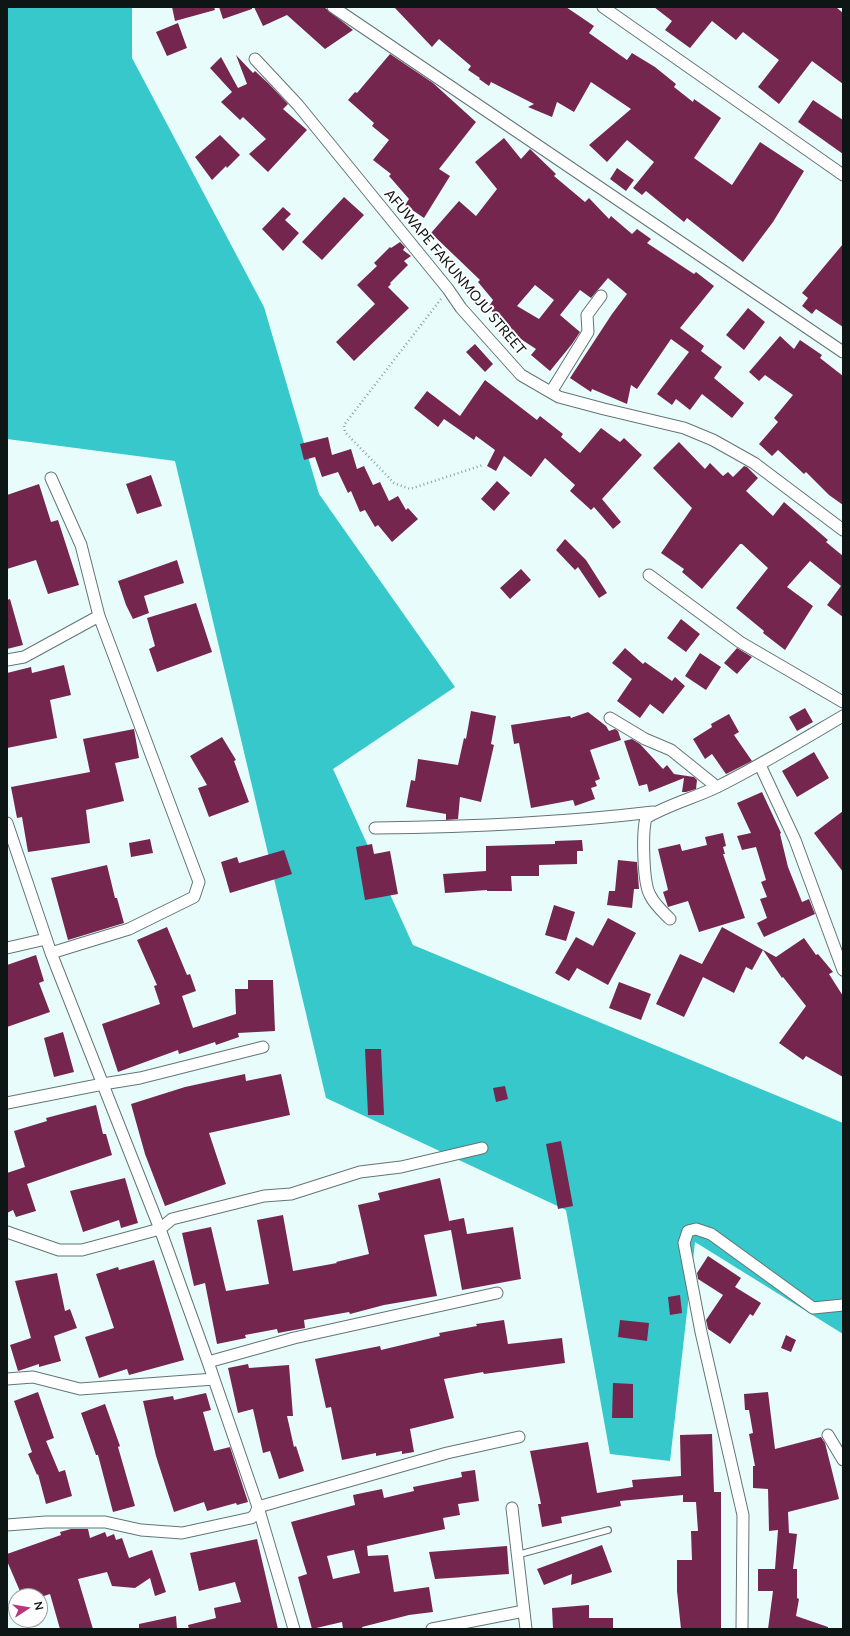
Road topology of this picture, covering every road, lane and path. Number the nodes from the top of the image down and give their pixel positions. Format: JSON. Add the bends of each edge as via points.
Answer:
{"nodes":[{"id":1,"x":333,"y":7,"type":"edge"},
{"id":2,"x":603,"y":7,"type":"edge"},
{"id":3,"x":255,"y":59,"type":"dead end"},
{"id":4,"x":843,"y":175,"type":"edge"},
{"id":5,"x":448,"y":289,"type":"junction"},
{"id":6,"x":601,"y":296,"type":"dead end"},
{"id":7,"x":843,"y":352,"type":"edge"},
{"id":8,"x":551,"y":392,"type":"junction"},
{"id":9,"x":483,"y":465,"type":"dead end"},
{"id":10,"x":51,"y":478,"type":"dead end"},
{"id":11,"x":843,"y":530,"type":"edge"},
{"id":12,"x":649,"y":575,"type":"dead end"},
{"id":13,"x":99,"y":616,"type":"junction"},
{"id":14,"x":7,"y":660,"type":"edge"},
{"id":15,"x":843,"y":702,"type":"edge"},
{"id":16,"x":843,"y":716,"type":"edge"},
{"id":17,"x":610,"y":718,"type":"dead end"},
{"id":18,"x":760,"y":765,"type":"junction"},
{"id":19,"x":717,"y":787,"type":"junction"},
{"id":20,"x":656,"y":812,"type":"junction"},
{"id":21,"x":7,"y":823,"type":"edge"},
{"id":22,"x":375,"y":828,"type":"dead end"},
{"id":23,"x":670,"y":919,"type":"dead end"},
{"id":24,"x":46,"y":939,"type":"junction"},
{"id":25,"x":7,"y":948,"type":"edge"},
{"id":26,"x":51,"y":953,"type":"junction"},
{"id":27,"x":843,"y":970,"type":"edge"},
{"id":28,"x":263,"y":1047,"type":"dead end"},
{"id":29,"x":103,"y":1084,"type":"junction"},
{"id":30,"x":7,"y":1103,"type":"edge"},
{"id":31,"x":482,"y":1148,"type":"dead end"},
{"id":32,"x":160,"y":1229,"type":"junction"},
{"id":33,"x":7,"y":1232,"type":"edge"},
{"id":34,"x":497,"y":1293,"type":"dead end"},
{"id":35,"x":843,"y":1305,"type":"edge"},
{"id":36,"x":208,"y":1362,"type":"junction"},
{"id":37,"x":7,"y":1379,"type":"edge"},
{"id":38,"x":214,"y":1379,"type":"junction"},
{"id":39,"x":828,"y":1435,"type":"dead end"},
{"id":40,"x":519,"y":1437,"type":"dead end"},
{"id":41,"x":843,"y":1460,"type":"edge"},
{"id":42,"x":258,"y":1507,"type":"junction"},
{"id":43,"x":512,"y":1508,"type":"dead end"},
{"id":44,"x":7,"y":1525,"type":"edge"},
{"id":45,"x":608,"y":1530,"type":"dead end"},
{"id":46,"x":516,"y":1555,"type":"junction"},
{"id":47,"x":524,"y":1611,"type":"junction"},
{"id":48,"x":294,"y":1629,"type":"edge"},
{"id":49,"x":432,"y":1629,"type":"edge"},
{"id":50,"x":526,"y":1629,"type":"edge"},
{"id":51,"x":742,"y":1629,"type":"edge"}],
"edges":[{"from":1,"to":7,"type":"street"},
{"from":2,"to":4,"type":"street"},
{"from":3,"to":5,"type":"street","name":"AFUWAPE FAKUNMOJU STREET","via":[[298,105]]},
{"from":5,"to":8,"type":"street","name":"AFUWAPE FAKUNMOJU STREET","via":[[461,308],[521,375]]},
{"from":5,"to":9,"type":"path","via":[[344,425],[345,432],[394,483],[410,489]]},
{"from":6,"to":8,"type":"street","via":[[587,315],[588,332]]},
{"from":8,"to":11,"type":"street","name":"AFUWAPE FAKUNMOJU STREET","via":[[559,397],[604,410],[684,428],[713,440],[754,463]]},
{"from":10,"to":13,"type":"street","via":[[81,545]]},
{"from":12,"to":15,"type":"street","via":[[740,642]]},
{"from":13,"to":14,"type":"street","via":[[24,657]]},
{"from":13,"to":26,"type":"street","via":[[199,882],[198,890],[194,897],[129,929]]},
{"from":16,"to":18,"type":"street"},
{"from":17,"to":19,"type":"street","via":[[645,739],[671,750]]},
{"from":18,"to":19,"type":"street"},
{"from":18,"to":27,"type":"street","via":[[795,840]]},
{"from":19,"to":20,"type":"street"},
{"from":20,"to":22,"type":"street","via":[[590,820],[458,827]]},
{"from":20,"to":23,"type":"street","via":[[646,818],[644,826],[644,867],[649,894]]},
{"from":21,"to":24,"type":"street"},
{"from":24,"to":25,"type":"street"},
{"from":24,"to":26,"type":"street"},
{"from":26,"to":29,"type":"street"},
{"from":28,"to":29,"type":"street","via":[[140,1078]]},
{"from":29,"to":30,"type":"street"},
{"from":29,"to":32,"type":"street"},
{"from":31,"to":32,"type":"street","via":[[401,1167],[360,1172],[291,1194],[264,1196],[172,1219]]},
{"from":32,"to":33,"type":"street","via":[[82,1250],[59,1250]]},
{"from":32,"to":36,"type":"street"},
{"from":34,"to":36,"type":"street","via":[[294,1338]]},
{"from":35,"to":51,"type":"street","via":[[813,1308],[711,1234],[696,1229],[688,1231],[684,1243],[701,1332],[743,1516]]},
{"from":36,"to":38,"type":"street"},
{"from":37,"to":38,"type":"street","via":[[33,1377],[80,1389]]},
{"from":38,"to":42,"type":"street"},
{"from":39,"to":41,"type":"street"},
{"from":40,"to":42,"type":"street","via":[[447,1453]]},
{"from":42,"to":44,"type":"street","via":[[251,1518],[182,1533],[141,1530],[105,1522]]},
{"from":42,"to":48,"type":"street"},
{"from":43,"to":46,"type":"street"},
{"from":45,"to":46,"type":"lane"},
{"from":46,"to":47,"type":"street"},
{"from":47,"to":49,"type":"street"},
{"from":47,"to":50,"type":"street"}]}
